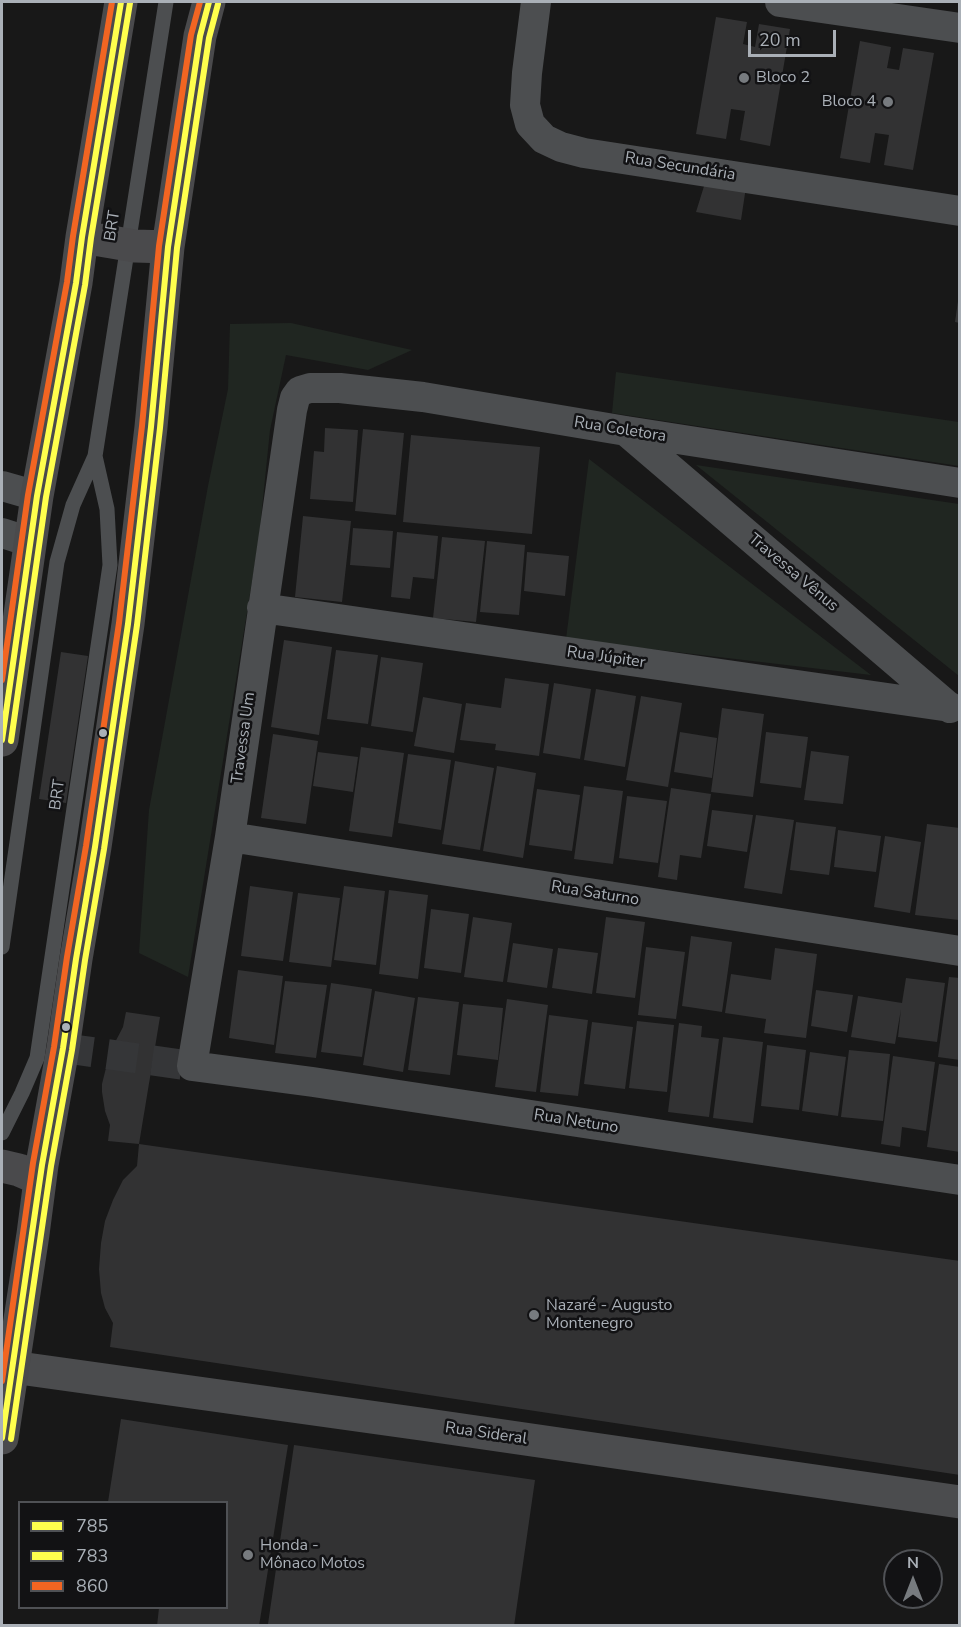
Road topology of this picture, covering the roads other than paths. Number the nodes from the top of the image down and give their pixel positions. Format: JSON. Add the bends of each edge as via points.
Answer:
{"nodes":[{"id":1,"x":121,"y":2,"type":"edge"},
{"id":2,"x":166,"y":2,"type":"edge"},
{"id":3,"x":209,"y":2,"type":"edge"},
{"id":4,"x":536,"y":2,"type":"edge"},
{"id":5,"x":780,"y":2,"type":"edge"},
{"id":6,"x":960,"y":28,"type":"edge"},
{"id":7,"x":960,"y":211,"type":"edge"},
{"id":8,"x":82,"y":237,"type":"junction"},
{"id":9,"x":128,"y":245,"type":"junction"},
{"id":10,"x":168,"y":247,"type":"junction"},
{"id":11,"x":292,"y":410,"type":"joint"},
{"id":12,"x":626,"y":432,"type":"junction"},
{"id":13,"x":95,"y":456,"type":"junction"},
{"id":14,"x":960,"y":483,"type":"edge"},
{"id":15,"x":2,"y":486,"type":"edge"},
{"id":16,"x":37,"y":496,"type":"junction"},
{"id":17,"x":16,"y":537,"type":"edge"},
{"id":18,"x":262,"y":608,"type":"junction"},
{"id":19,"x":955,"y":711,"type":"edge"},
{"id":20,"x":2,"y":741,"type":"edge"},
{"id":21,"x":230,"y":837,"type":"junction"},
{"id":22,"x":2,"y":947,"type":"edge"},
{"id":23,"x":960,"y":951,"type":"edge"},
{"id":24,"x":192,"y":1066,"type":"joint"},
{"id":25,"x":2,"y":1132,"type":"edge"},
{"id":26,"x":2,"y":1166,"type":"edge"},
{"id":27,"x":40,"y":1179,"type":"junction"},
{"id":28,"x":960,"y":1180,"type":"edge"},
{"id":29,"x":12,"y":1367,"type":"junction"},
{"id":30,"x":2,"y":1438,"type":"edge"},
{"id":31,"x":960,"y":1502,"type":"edge"}],
"edges":[{"from":1,"to":8,"type":"main road"},
{"from":2,"to":9,"type":"lane","name":"BRT"},
{"from":3,"to":10,"type":"main road","via":[[200,36]]},
{"from":4,"to":7,"type":"street","name":"Rua Secundária","via":[[525,105],[530,124],[561,147]]},
{"from":5,"to":6,"type":"street"},
{"from":8,"to":9,"type":"main road"},
{"from":8,"to":16,"type":"main road"},
{"from":9,"to":10,"type":"main road"},
{"from":9,"to":13,"type":"lane","name":"BRT"},
{"from":10,"to":27,"type":"main road","via":[[128,624]]},
{"from":11,"to":12,"type":"street","name":"Rua Coletora","via":[[300,391],[340,388],[423,397]]},
{"from":11,"to":18,"type":"street","name":"Travessa Um"},
{"from":12,"to":14,"type":"street","name":"Rua Coletora"},
{"from":12,"to":19,"type":"street","name":"Travessa Vênus"},
{"from":13,"to":22,"type":"lane","name":"BRT","via":[[73,505],[57,562]]},
{"from":13,"to":25,"type":"lane","name":"BRT","via":[[107,509],[110,565],[37,1058]]},
{"from":15,"to":16,"type":"street"},
{"from":16,"to":17,"type":"main road"},
{"from":17,"to":20,"type":"main road"},
{"from":18,"to":19,"type":"street","name":"Rua Júpiter"},
{"from":18,"to":21,"type":"street","name":"Travessa Um"},
{"from":21,"to":23,"type":"street","name":"Rua Saturno"},
{"from":21,"to":24,"type":"street","name":"Travessa Um"},
{"from":24,"to":28,"type":"street","name":"Rua Netuno"},
{"from":26,"to":27,"type":"main road"},
{"from":27,"to":29,"type":"main road"},
{"from":29,"to":30,"type":"main road"},
{"from":29,"to":31,"type":"main road","name":"Rua Sideral"}]}
